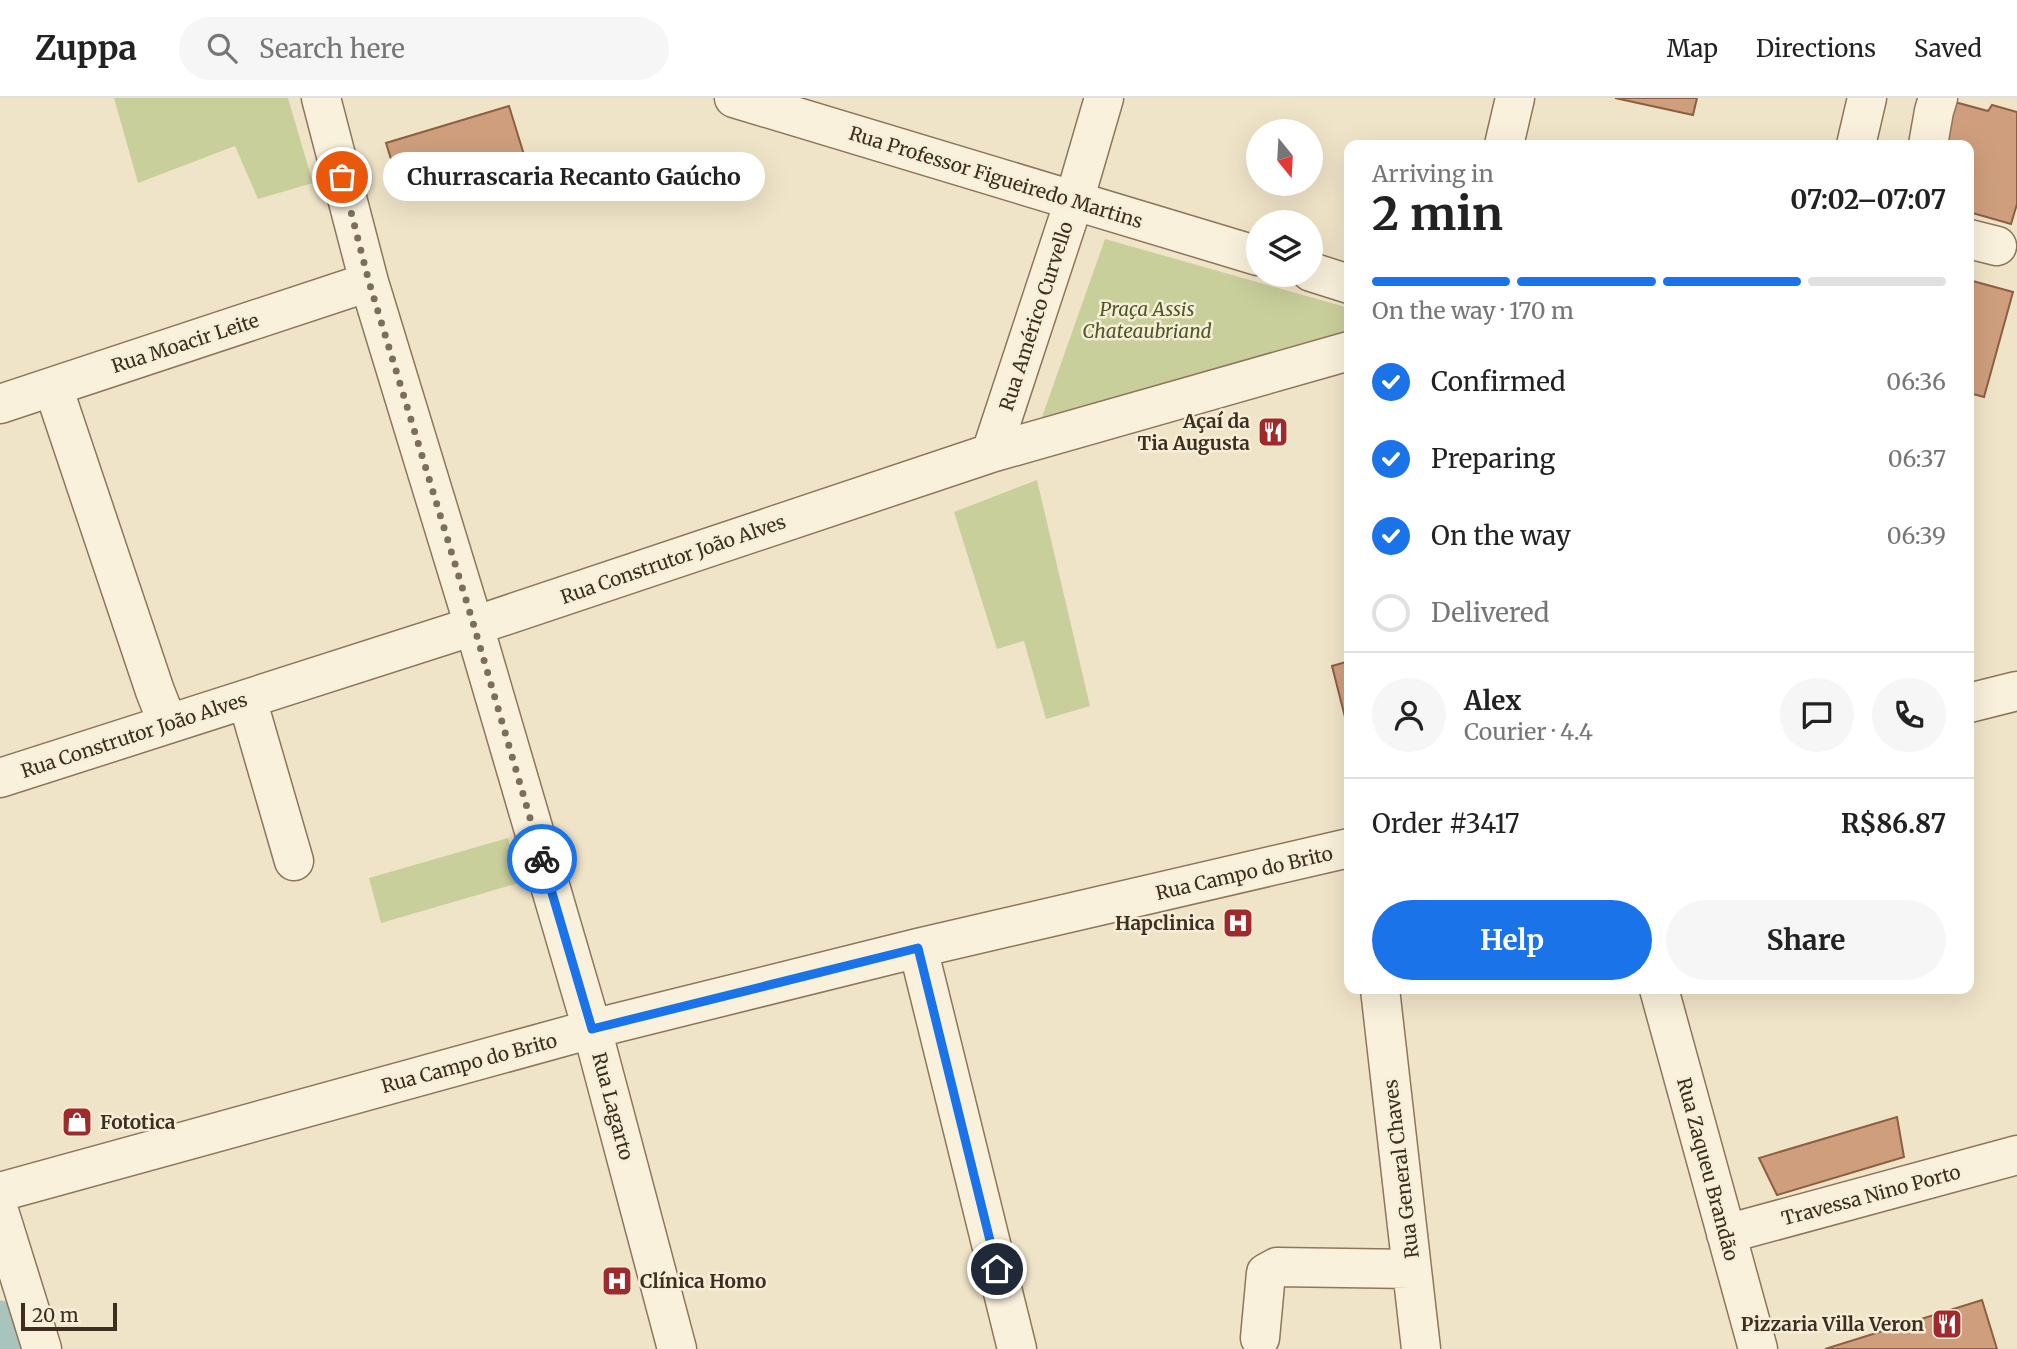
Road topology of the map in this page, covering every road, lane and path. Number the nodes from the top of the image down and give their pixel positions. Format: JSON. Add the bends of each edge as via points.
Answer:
{"nodes":[{"id":1,"x":321,"y":98,"type":"edge"},
{"id":2,"x":734,"y":98,"type":"edge"},
{"id":3,"x":1104,"y":98,"type":"edge"},
{"id":4,"x":1515,"y":98,"type":"edge"},
{"id":5,"x":1867,"y":98,"type":"edge"},
{"id":6,"x":1938,"y":98,"type":"edge"},
{"id":7,"x":1505,"y":140,"type":"edge"},
{"id":8,"x":1857,"y":140,"type":"edge"},
{"id":9,"x":1929,"y":140,"type":"edge"},
{"id":10,"x":1074,"y":201,"type":"junction"},
{"id":11,"x":1246,"y":252,"type":"edge"},
{"id":12,"x":1323,"y":276,"type":"edge"},
{"id":13,"x":369,"y":282,"type":"junction"},
{"id":14,"x":1344,"y":282,"type":"edge"},
{"id":15,"x":1344,"y":352,"type":"edge"},
{"id":16,"x":53,"y":387,"type":"junction"},
{"id":17,"x":0,"y":404,"type":"edge"},
{"id":18,"x":990,"y":453,"type":"junction"},
{"id":19,"x":474,"y":626,"type":"junction"},
{"id":20,"x":2017,"y":691,"type":"edge"},
{"id":21,"x":247,"y":699,"type":"junction"},
{"id":22,"x":1974,"y":702,"type":"edge"},
{"id":23,"x":168,"y":724,"type":"junction"},
{"id":24,"x":0,"y":778,"type":"edge"},
{"id":25,"x":1344,"y":849,"type":"edge"},
{"id":26,"x":294,"y":861,"type":"dead end"},
{"id":27,"x":918,"y":948,"type":"junction"},
{"id":28,"x":1381,"y":994,"type":"edge"},
{"id":29,"x":1660,"y":994,"type":"edge"},
{"id":30,"x":592,"y":1029,"type":"junction"},
{"id":31,"x":2017,"y":1155,"type":"edge"},
{"id":32,"x":0,"y":1192,"type":"edge"},
{"id":33,"x":0,"y":1214,"type":"edge"},
{"id":34,"x":1726,"y":1234,"type":"junction"},
{"id":35,"x":1412,"y":1269,"type":"junction"},
{"id":36,"x":1260,"y":1338,"type":"dead end"},
{"id":37,"x":42,"y":1349,"type":"edge"},
{"id":38,"x":677,"y":1349,"type":"edge"},
{"id":39,"x":1017,"y":1349,"type":"edge"},
{"id":40,"x":1421,"y":1349,"type":"edge"},
{"id":41,"x":1758,"y":1349,"type":"edge"}],
"edges":[{"from":1,"to":13,"type":"street","name":"Rua Lagarto"},
{"from":2,"to":10,"type":"street","name":"Rua Professor Figueiredo Martins"},
{"from":3,"to":10,"type":"street","name":"Rua Américo Curvello"},
{"from":4,"to":7,"type":"street"},
{"from":5,"to":8,"type":"street"},
{"from":6,"to":9,"type":"street"},
{"from":10,"to":11,"type":"street","name":"Rua Professor Figueiredo Martins"},
{"from":10,"to":18,"type":"street","name":"Rua Américo Curvello"},
{"from":12,"to":14,"type":"street"},
{"from":13,"to":16,"type":"street","name":"Rua Moacir Leite"},
{"from":13,"to":19,"type":"street","name":"Rua Lagarto"},
{"from":15,"to":18,"type":"street","name":"Rua Construtor João Alves"},
{"from":16,"to":17,"type":"street","name":"Rua Moacir Leite"},
{"from":16,"to":23,"type":"street"},
{"from":18,"to":19,"type":"street","name":"Rua Construtor João Alves"},
{"from":19,"to":21,"type":"street","name":"Rua Construtor João Alves"},
{"from":19,"to":30,"type":"street","name":"Rua Lagarto"},
{"from":20,"to":22,"type":"street"},
{"from":21,"to":23,"type":"street","name":"Rua Construtor João Alves"},
{"from":21,"to":26,"type":"street"},
{"from":23,"to":24,"type":"street","name":"Rua Construtor João Alves"},
{"from":25,"to":27,"type":"street","name":"Rua Campo do Brito"},
{"from":27,"to":30,"type":"street","name":"Rua Campo do Brito"},
{"from":27,"to":39,"type":"street"},
{"from":28,"to":35,"type":"street","name":"Rua General Chaves"},
{"from":29,"to":34,"type":"street","name":"Rua Zaqueu Brandão"},
{"from":30,"to":32,"type":"street","name":"Rua Campo do Brito"},
{"from":30,"to":38,"type":"street","name":"Rua Lagarto"},
{"from":31,"to":34,"type":"street","name":"Travessa Nino Porto"},
{"from":33,"to":37,"type":"street"},
{"from":34,"to":41,"type":"street","name":"Rua Zaqueu Brandão"},
{"from":35,"to":36,"type":"street","via":[[1277,1267],[1266,1273]]},
{"from":35,"to":40,"type":"street","name":"Rua General Chaves"}]}
